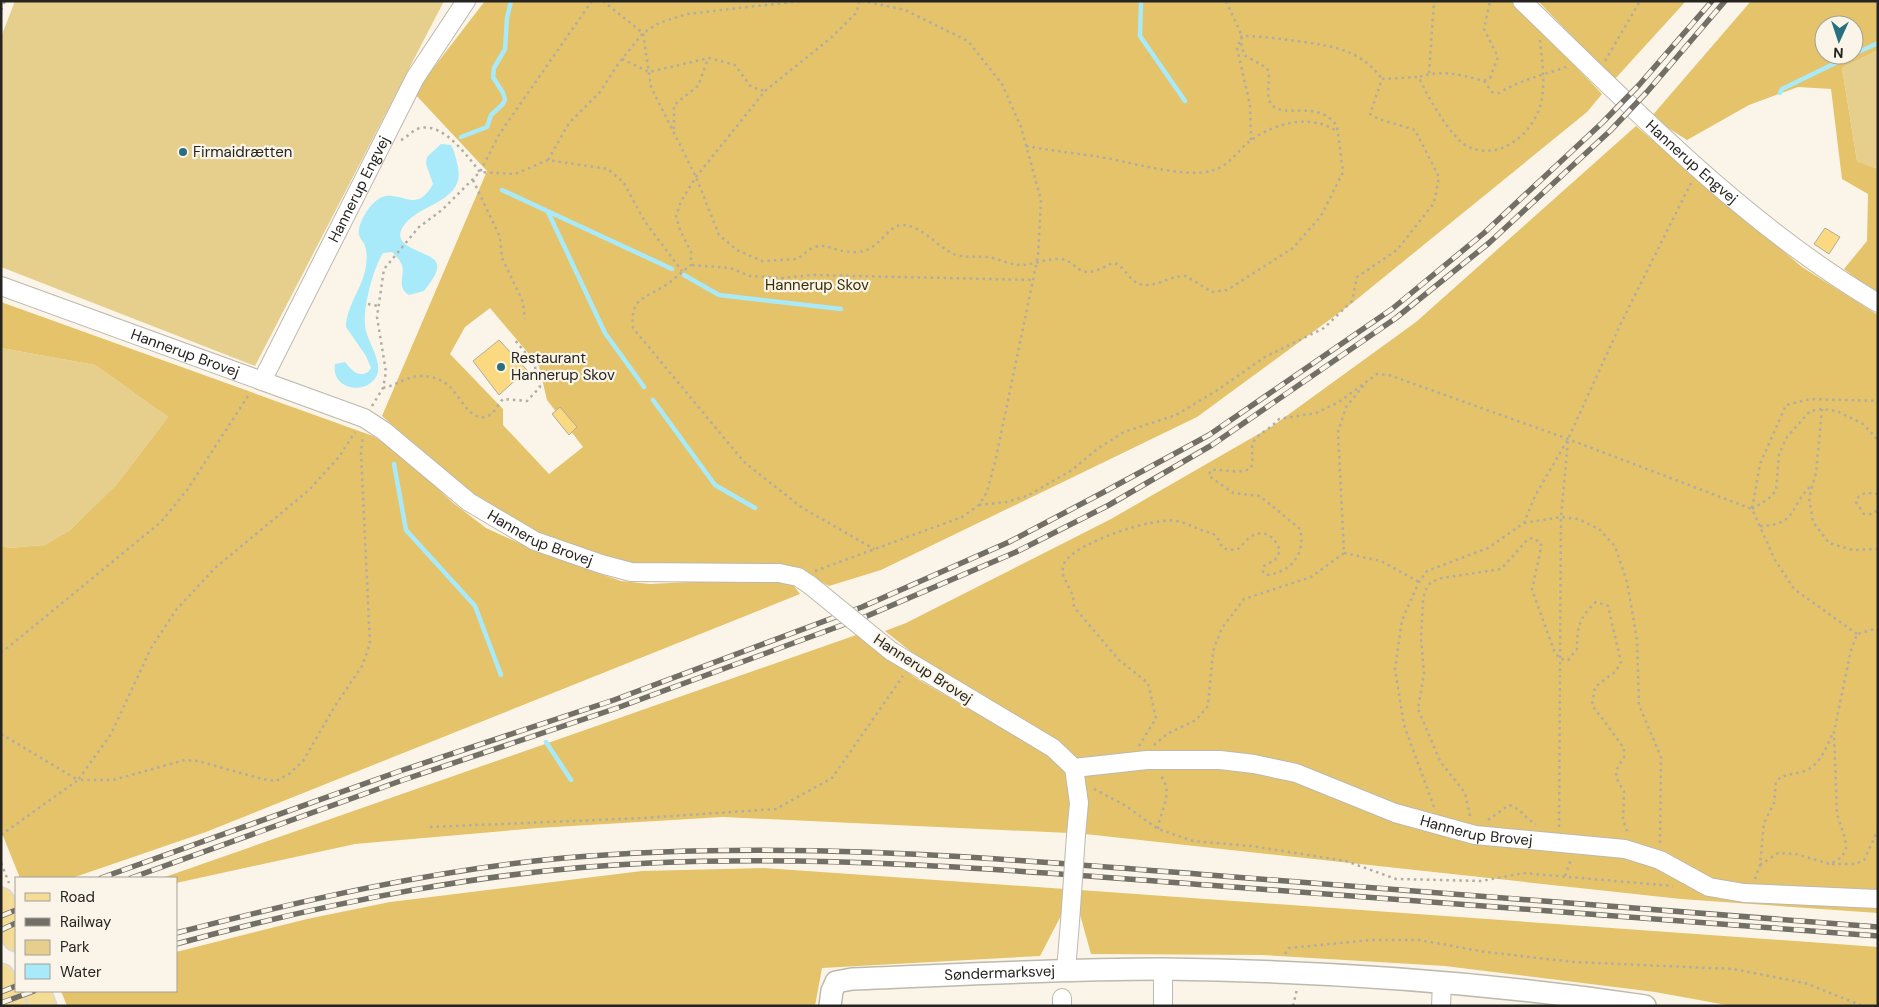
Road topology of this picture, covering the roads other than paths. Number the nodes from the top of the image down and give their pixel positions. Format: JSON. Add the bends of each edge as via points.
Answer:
{"nodes":[{"id":1,"x":466,"y":1,"type":"edge"},
{"id":2,"x":1522,"y":1,"type":"edge"},
{"id":3,"x":1,"y":286,"type":"edge"},
{"id":4,"x":1878,"y":303,"type":"edge"},
{"id":5,"x":262,"y":381,"type":"junction"},
{"id":6,"x":1076,"y":776,"type":"junction"},
{"id":7,"x":1878,"y":898,"type":"edge"},
{"id":8,"x":1,"y":901,"type":"edge"},
{"id":9,"x":15,"y":936,"type":"edge"},
{"id":10,"x":1163,"y":969,"type":"junction"},
{"id":11,"x":1066,"y":970,"type":"junction"},
{"id":12,"x":1,"y":977,"type":"edge"},
{"id":13,"x":1442,"y":982,"type":"junction"},
{"id":14,"x":37,"y":992,"type":"edge"},
{"id":15,"x":13,"y":1006,"type":"edge"},
{"id":16,"x":43,"y":1006,"type":"edge"},
{"id":17,"x":830,"y":1006,"type":"edge"},
{"id":18,"x":1163,"y":1006,"type":"edge"},
{"id":19,"x":1441,"y":1006,"type":"edge"},
{"id":20,"x":1645,"y":1006,"type":"edge"}],
"edges":[{"from":1,"to":5,"type":"street","name":"Hannerup Engvej","via":[[415,78]]},
{"from":2,"to":4,"type":"street","name":"Hannerup Engvej","via":[[1597,76],[1698,168],[1798,252]]},
{"from":3,"to":5,"type":"street","name":"Hannerup Brovej"},
{"from":5,"to":6,"type":"street","name":"Hannerup Brovej","bridge":true,"via":[[364,418],[468,502],[535,541],[631,572],[779,573],[804,581],[891,651],[1053,748]]},
{"from":6,"to":7,"type":"street","name":"Hannerup Brovej","via":[[1147,760],[1220,760],[1254,764],[1287,771],[1395,813],[1475,835],[1562,841],[1628,850],[1660,860],[1709,887],[1744,893]]},
{"from":6,"to":11,"type":"street","bridge":true,"via":[[1080,804]]},
{"from":8,"to":9,"type":"main road"},
{"from":10,"to":11,"type":"street","name":"Søndermarksvej"},
{"from":10,"to":13,"type":"street","name":"Søndermarksvej"},
{"from":10,"to":18,"type":"street"},
{"from":11,"to":17,"type":"street","name":"Søndermarksvej","via":[[852,979],[836,982]]},
{"from":12,"to":15,"type":"main road"},
{"from":13,"to":19,"type":"street"},
{"from":13,"to":20,"type":"street","name":"Søndermarksvej"},
{"from":14,"to":16,"type":"main road"}]}
